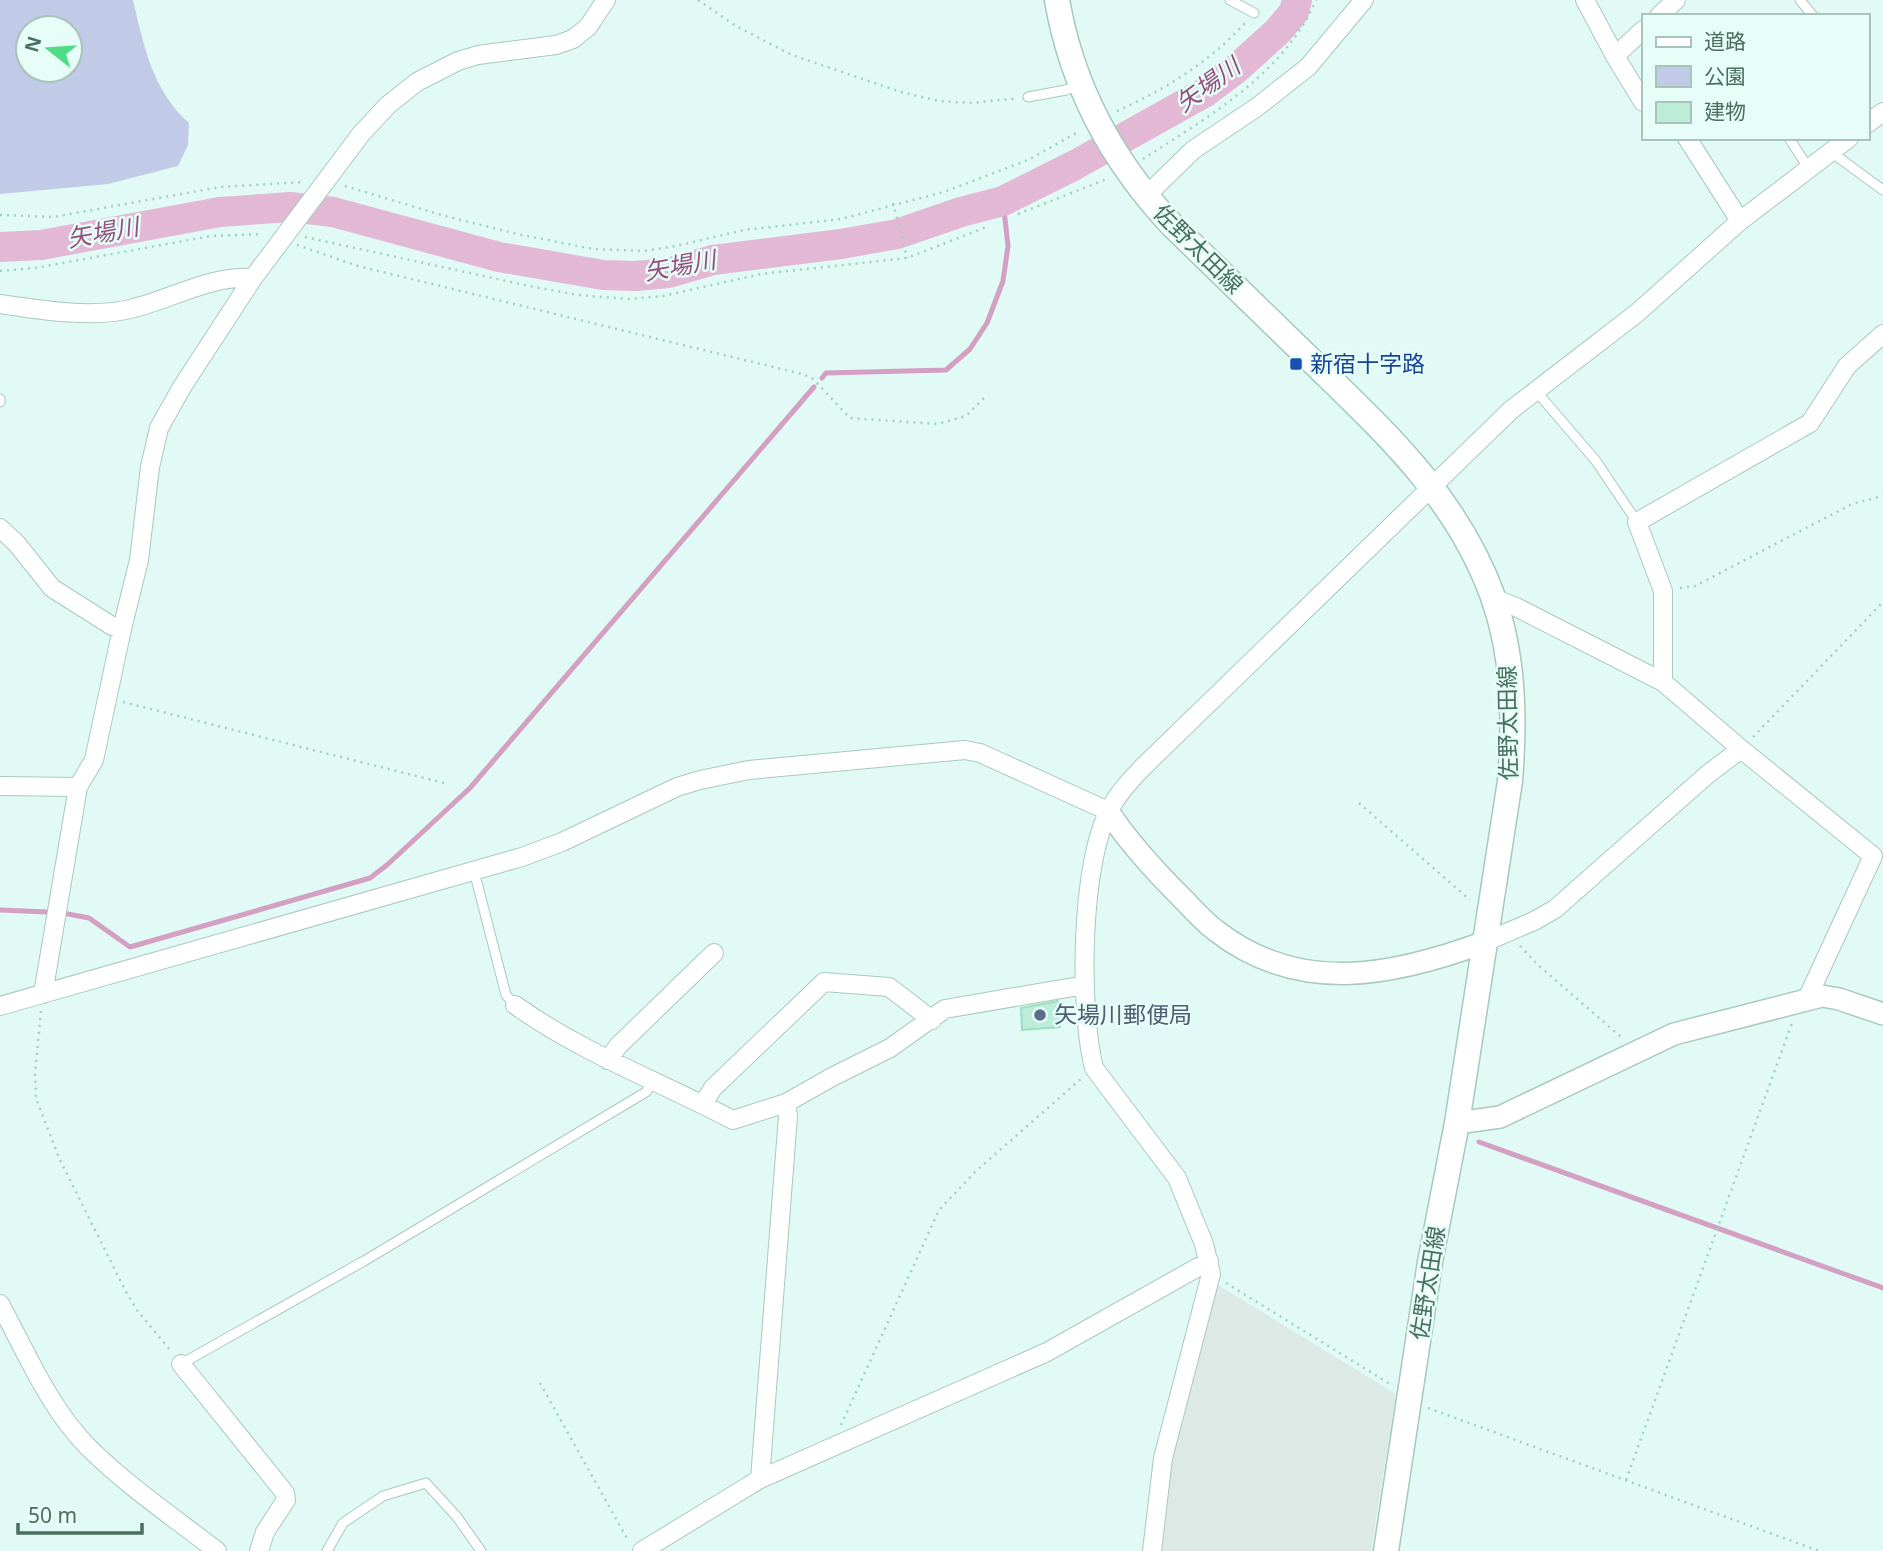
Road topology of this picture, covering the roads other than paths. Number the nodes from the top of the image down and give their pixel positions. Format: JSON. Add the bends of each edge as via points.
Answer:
{"nodes":[{"id":1,"x":606,"y":0,"type":"edge"},
{"id":2,"x":1057,"y":0,"type":"edge"},
{"id":3,"x":1230,"y":0,"type":"edge"},
{"id":4,"x":1364,"y":0,"type":"edge"},
{"id":5,"x":1585,"y":0,"type":"edge"},
{"id":6,"x":1676,"y":0,"type":"edge"},
{"id":7,"x":1800,"y":0,"type":"edge"},
{"id":8,"x":1254,"y":13,"type":"road end"},
{"id":9,"x":1661,"y":14,"type":"edge"},
{"id":10,"x":1811,"y":14,"type":"edge"},
{"id":11,"x":1642,"y":31,"type":"edge"},
{"id":12,"x":1615,"y":56,"type":"junction"},
{"id":13,"x":1080,"y":84,"type":"junction"},
{"id":14,"x":1028,"y":97,"type":"road end"},
{"id":15,"x":1642,"y":100,"type":"edge"},
{"id":16,"x":1688,"y":140,"type":"edge"},
{"id":17,"x":1790,"y":140,"type":"edge"},
{"id":18,"x":1846,"y":140,"type":"edge"},
{"id":19,"x":1831,"y":152,"type":"junction"},
{"id":20,"x":1809,"y":169,"type":"junction"},
{"id":21,"x":1883,"y":190,"type":"edge"},
{"id":22,"x":1145,"y":197,"type":"junction"},
{"id":23,"x":1740,"y":221,"type":"junction"},
{"id":24,"x":253,"y":278,"type":"junction"},
{"id":25,"x":0,"y":304,"type":"edge"},
{"id":26,"x":1883,"y":334,"type":"edge"},
{"id":27,"x":1536,"y":391,"type":"junction"},
{"id":28,"x":1432,"y":485,"type":"junction"},
{"id":29,"x":1637,"y":522,"type":"junction"},
{"id":30,"x":0,"y":528,"type":"edge"},
{"id":31,"x":1493,"y":598,"type":"junction"},
{"id":32,"x":122,"y":629,"type":"junction"},
{"id":33,"x":1663,"y":682,"type":"junction"},
{"id":34,"x":1741,"y":749,"type":"junction"},
{"id":35,"x":0,"y":786,"type":"edge"},
{"id":36,"x":78,"y":787,"type":"junction"},
{"id":37,"x":1108,"y":811,"type":"junction"},
{"id":38,"x":474,"y":871,"type":"junction"},
{"id":39,"x":1485,"y":942,"type":"junction"},
{"id":40,"x":715,"y":953,"type":"dead end"},
{"id":41,"x":1086,"y":985,"type":"junction"},
{"id":42,"x":43,"y":994,"type":"junction"},
{"id":43,"x":1802,"y":1002,"type":"junction"},
{"id":44,"x":0,"y":1006,"type":"edge"},
{"id":45,"x":515,"y":1006,"type":"joint"},
{"id":46,"x":1883,"y":1014,"type":"edge"},
{"id":47,"x":932,"y":1020,"type":"junction"},
{"id":48,"x":608,"y":1060,"type":"junction"},
{"id":49,"x":653,"y":1081,"type":"junction"},
{"id":50,"x":786,"y":1103,"type":"junction"},
{"id":51,"x":703,"y":1104,"type":"junction"},
{"id":52,"x":1457,"y":1123,"type":"junction"},
{"id":53,"x":1210,"y":1268,"type":"junction"},
{"id":54,"x":0,"y":1304,"type":"edge"},
{"id":55,"x":181,"y":1364,"type":"joint"},
{"id":56,"x":760,"y":1479,"type":"junction"},
{"id":57,"x":217,"y":1551,"type":"edge"},
{"id":58,"x":259,"y":1551,"type":"edge"},
{"id":59,"x":327,"y":1551,"type":"edge"},
{"id":60,"x":481,"y":1551,"type":"edge"},
{"id":61,"x":642,"y":1551,"type":"edge"},
{"id":62,"x":1152,"y":1551,"type":"edge"},
{"id":63,"x":1385,"y":1551,"type":"edge"}],
"edges":[{"from":1,"to":24,"type":"street","via":[[588,27],[573,39],[478,55],[417,82],[370,124]]},
{"from":2,"to":13,"type":"main road","name":"佐野太田線","via":[[1063,36]]},
{"from":3,"to":8,"type":"lane"},
{"from":4,"to":22,"type":"street","via":[[1308,67],[1193,150]]},
{"from":5,"to":12,"type":"street"},
{"from":6,"to":9,"type":"street"},
{"from":7,"to":10,"type":"lane"},
{"from":11,"to":12,"type":"street"},
{"from":12,"to":15,"type":"street"},
{"from":13,"to":14,"type":"lane"},
{"from":13,"to":22,"type":"main road","name":"佐野太田線","via":[[1098,124]]},
{"from":16,"to":23,"type":"street"},
{"from":17,"to":20,"type":"lane"},
{"from":18,"to":19,"type":"street"},
{"from":19,"to":20,"type":"street"},
{"from":19,"to":21,"type":"lane"},
{"from":20,"to":23,"type":"street"},
{"from":22,"to":28,"type":"main road","name":"佐野太田線","via":[[1384,431]]},
{"from":23,"to":27,"type":"street","via":[[1637,313]]},
{"from":24,"to":25,"type":"street","via":[[222,279],[114,313]]},
{"from":24,"to":32,"type":"street","via":[[159,428],[139,560]]},
{"from":26,"to":29,"type":"street","via":[[1847,366],[1810,423]]},
{"from":27,"to":28,"type":"street"},
{"from":27,"to":29,"type":"lane","via":[[1596,461]]},
{"from":28,"to":31,"type":"main road","name":"佐野太田線"},
{"from":28,"to":37,"type":"street","via":[[1143,767]]},
{"from":29,"to":33,"type":"street","via":[[1663,591]]},
{"from":30,"to":32,"type":"street","via":[[52,588]]},
{"from":31,"to":33,"type":"street"},
{"from":31,"to":39,"type":"main road","name":"佐野太田線","via":[[1512,686],[1513,746]]},
{"from":32,"to":36,"type":"street","via":[[94,760]]},
{"from":33,"to":34,"type":"street"},
{"from":34,"to":39,"type":"street","via":[[1555,909]]},
{"from":34,"to":43,"type":"street","via":[[1874,856]]},
{"from":35,"to":36,"type":"street"},
{"from":36,"to":42,"type":"street"},
{"from":37,"to":38,"type":"street","via":[[965,750],[798,764],[688,784],[562,842]]},
{"from":37,"to":39,"type":"street","via":[[1146,862],[1215,930],[1269,962],[1316,973],[1365,974]]},
{"from":37,"to":41,"type":"street","via":[[1091,871]]},
{"from":38,"to":42,"type":"street"},
{"from":38,"to":45,"type":"lane","via":[[506,995]]},
{"from":39,"to":52,"type":"main road","name":"佐野太田線"},
{"from":40,"to":48,"type":"street"},
{"from":41,"to":47,"type":"street","via":[[945,1009]]},
{"from":41,"to":53,"type":"street","via":[[1094,1068],[1177,1178]]},
{"from":42,"to":44,"type":"street"},
{"from":43,"to":46,"type":"street","via":[[1822,996]]},
{"from":43,"to":52,"type":"street","via":[[1674,1034],[1500,1117]]},
{"from":45,"to":48,"type":"street"},
{"from":47,"to":50,"type":"street","via":[[890,1048]]},
{"from":47,"to":51,"type":"street","via":[[889,987],[824,982],[713,1088]]},
{"from":48,"to":49,"type":"street"},
{"from":49,"to":51,"type":"street"},
{"from":49,"to":55,"type":"lane","via":[[646,1092],[411,1233]]},
{"from":50,"to":51,"type":"street","via":[[733,1120]]},
{"from":50,"to":56,"type":"street"},
{"from":52,"to":63,"type":"main road","name":"佐野太田線","via":[[1430,1262]]},
{"from":53,"to":56,"type":"street","via":[[1047,1352]]},
{"from":53,"to":62,"type":"street","via":[[1163,1458]]},
{"from":54,"to":57,"type":"street","via":[[56,1406],[86,1445]]},
{"from":55,"to":58,"type":"street","via":[[285,1493],[286,1500],[265,1532]]},
{"from":56,"to":61,"type":"street"},
{"from":59,"to":60,"type":"lane","via":[[343,1523],[383,1496],[426,1483]]}]}
